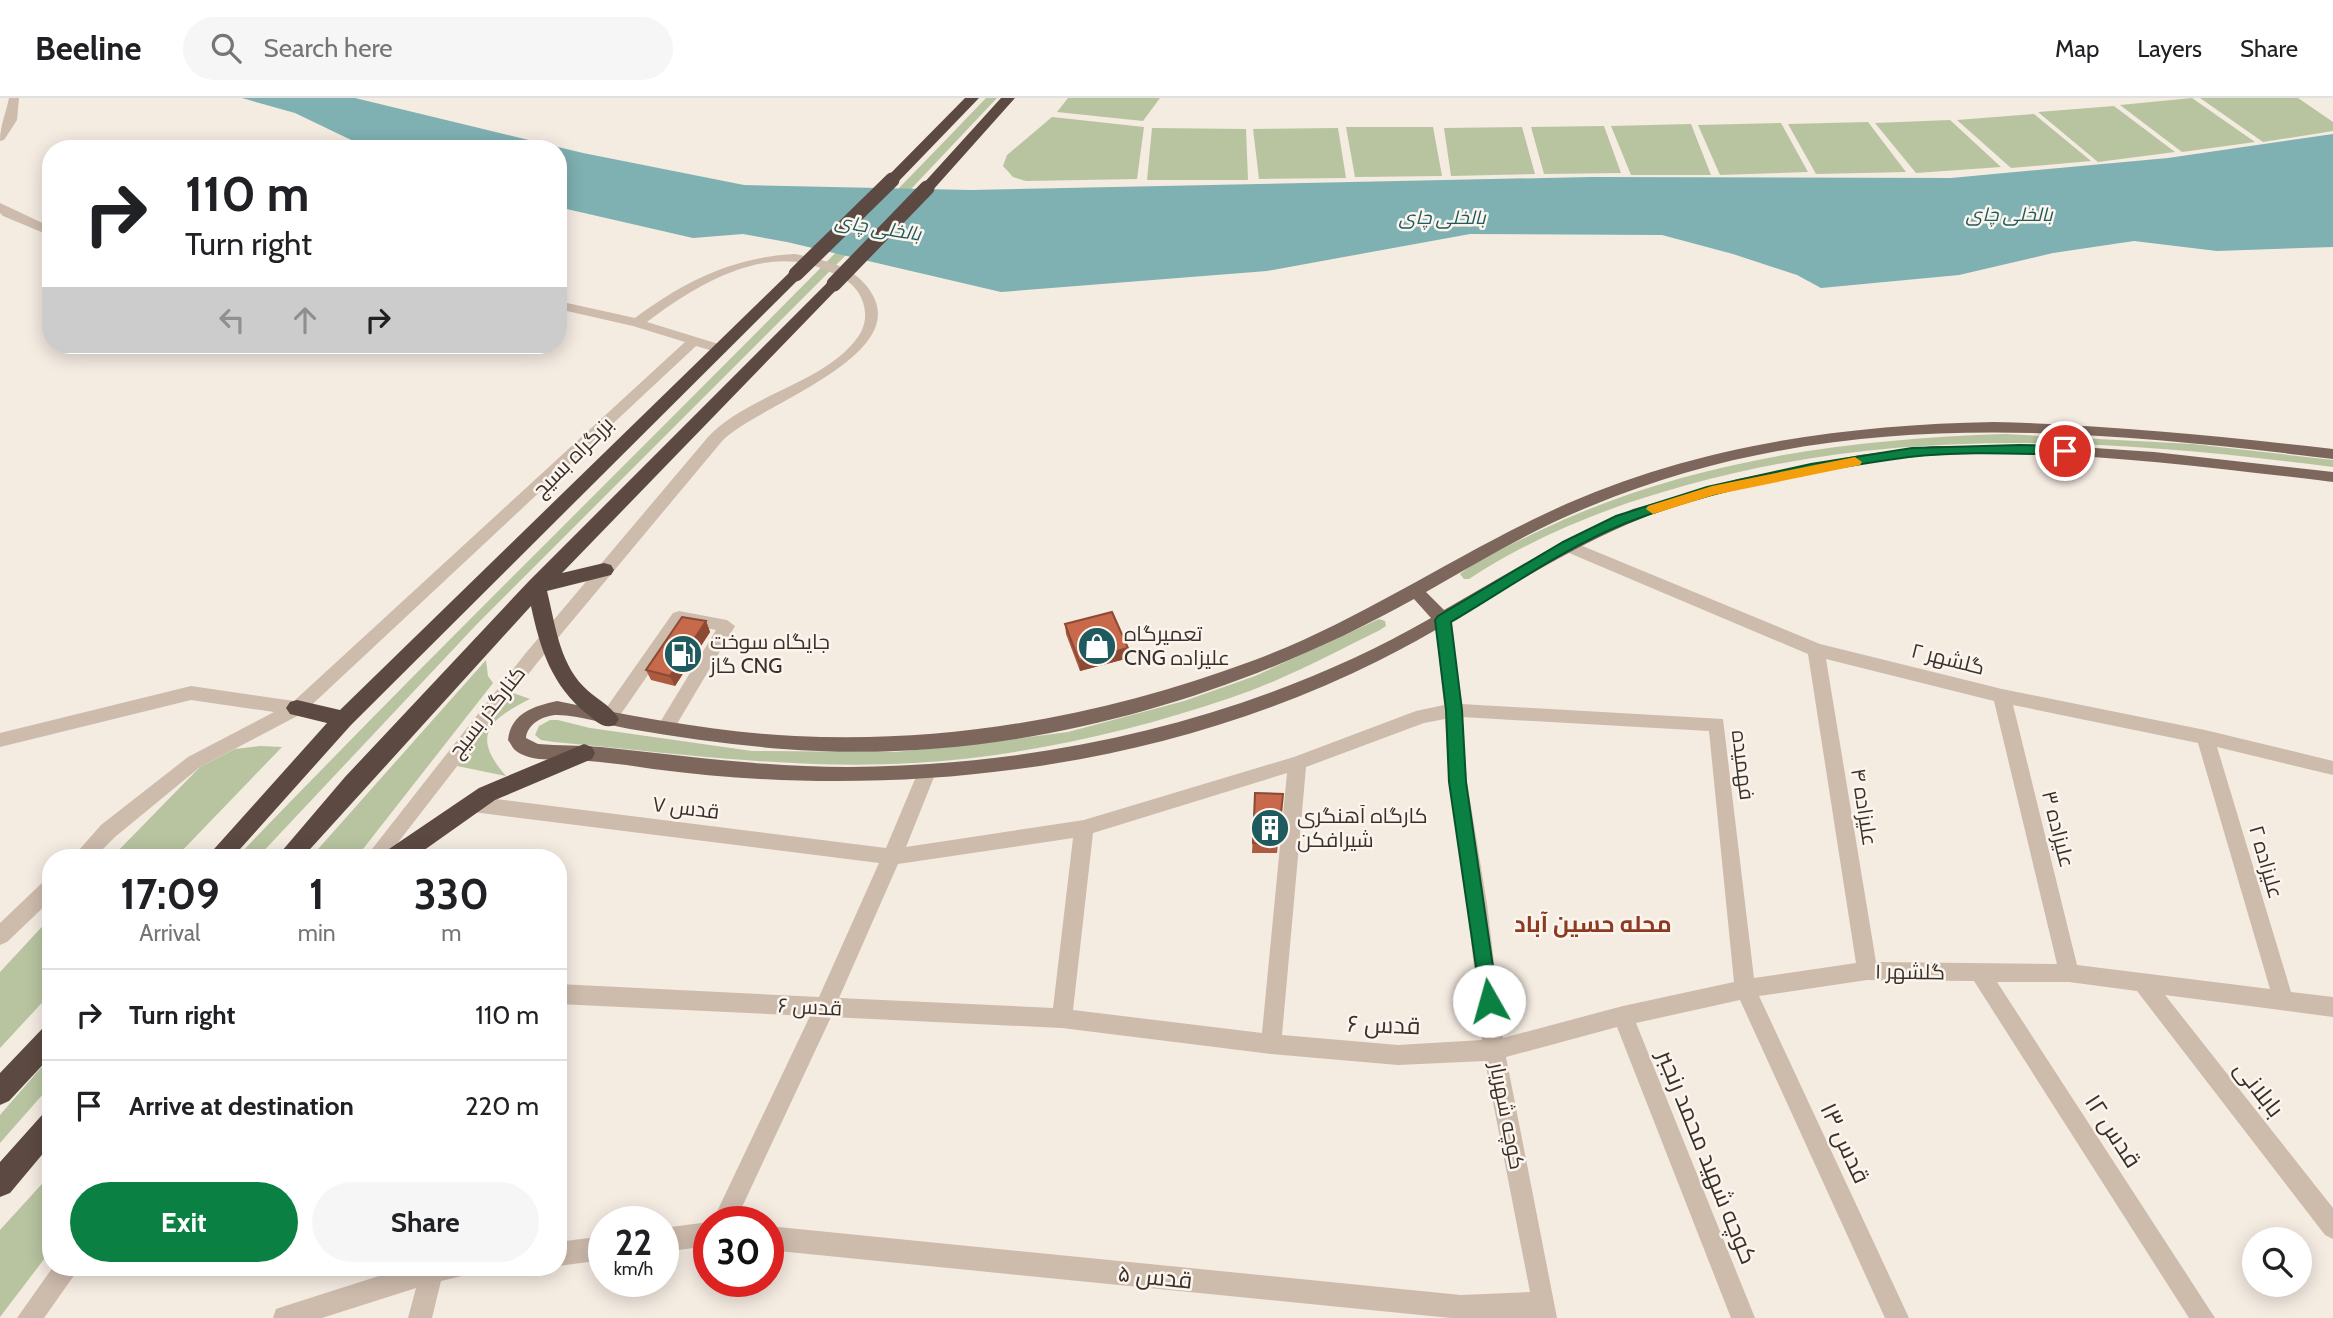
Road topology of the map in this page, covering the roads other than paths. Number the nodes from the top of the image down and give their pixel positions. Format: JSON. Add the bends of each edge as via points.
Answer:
{"nodes":[{"id":1,"x":14,"y":98,"type":"edge"},
{"id":2,"x":972,"y":98,"type":"edge"},
{"id":3,"x":1009,"y":98,"type":"edge"},
{"id":4,"x":0,"y":138,"type":"edge"},
{"id":5,"x":0,"y":207,"type":"edge"},
{"id":6,"x":42,"y":228,"type":"edge"},
{"id":7,"x":567,"y":307,"type":"edge"},
{"id":8,"x":637,"y":323,"type":"junction"},
{"id":9,"x":694,"y":341,"type":"junction"},
{"id":10,"x":720,"y":348,"type":"junction"},
{"id":11,"x":2333,"y":454,"type":"edge"},
{"id":12,"x":2333,"y":477,"type":"edge"},
{"id":13,"x":1568,"y":546,"type":"junction"},
{"id":14,"x":604,"y":570,"type":"junction"},
{"id":15,"x":536,"y":586,"type":"junction"},
{"id":16,"x":1415,"y":590,"type":"junction"},
{"id":17,"x":1443,"y":620,"type":"junction"},
{"id":18,"x":548,"y":634,"type":"junction"},
{"id":19,"x":1815,"y":650,"type":"junction"},
{"id":20,"x":2002,"y":696,"type":"junction"},
{"id":21,"x":297,"y":708,"type":"junction"},
{"id":22,"x":1454,"y":710,"type":"junction"},
{"id":23,"x":344,"y":719,"type":"junction"},
{"id":24,"x":608,"y":719,"type":"junction"},
{"id":25,"x":665,"y":729,"type":"junction"},
{"id":26,"x":2205,"y":737,"type":"junction"},
{"id":27,"x":0,"y":740,"type":"edge"},
{"id":28,"x":584,"y":753,"type":"junction"},
{"id":29,"x":1297,"y":763,"type":"junction"},
{"id":30,"x":927,"y":772,"type":"junction"},
{"id":31,"x":2331,"y":772,"type":"edge"},
{"id":32,"x":472,"y":804,"type":"junction"},
{"id":33,"x":1084,"y":828,"type":"junction"},
{"id":34,"x":90,"y":849,"type":"edge"},
{"id":35,"x":225,"y":849,"type":"edge"},
{"id":36,"x":295,"y":849,"type":"edge"},
{"id":37,"x":381,"y":849,"type":"edge"},
{"id":38,"x":407,"y":849,"type":"edge"},
{"id":39,"x":893,"y":857,"type":"junction"},
{"id":40,"x":42,"y":896,"type":"edge"},
{"id":41,"x":0,"y":936,"type":"edge"},
{"id":42,"x":1867,"y":971,"type":"junction"},
{"id":43,"x":1979,"y":972,"type":"junction"},
{"id":44,"x":2069,"y":973,"type":"junction"},
{"id":45,"x":2143,"y":983,"type":"junction"},
{"id":46,"x":1745,"y":989,"type":"junction"},
{"id":47,"x":567,"y":994,"type":"edge"},
{"id":48,"x":2283,"y":1000,"type":"junction"},
{"id":49,"x":2333,"y":1007,"type":"edge"},
{"id":50,"x":825,"y":1008,"type":"junction"},
{"id":51,"x":1623,"y":1016,"type":"junction"},
{"id":52,"x":1062,"y":1018,"type":"junction"},
{"id":53,"x":1272,"y":1044,"type":"junction"},
{"id":54,"x":42,"y":1047,"type":"edge"},
{"id":55,"x":1494,"y":1050,"type":"junction"},
{"id":56,"x":0,"y":1092,"type":"edge"},
{"id":57,"x":42,"y":1135,"type":"edge"},
{"id":58,"x":0,"y":1183,"type":"edge"},
{"id":59,"x":731,"y":1206,"type":"edge"},
{"id":60,"x":2333,"y":1227,"type":"edge"},
{"id":61,"x":784,"y":1240,"type":"edge"},
{"id":62,"x":588,"y":1250,"type":"edge"},
{"id":63,"x":567,"y":1253,"type":"edge"},
{"id":64,"x":61,"y":1276,"type":"edge"},
{"id":65,"x":414,"y":1276,"type":"edge"},
{"id":66,"x":430,"y":1276,"type":"edge"},
{"id":67,"x":1466,"y":1313,"type":"edge"},
{"id":68,"x":1543,"y":1313,"type":"edge"},
{"id":69,"x":29,"y":1318,"type":"edge"},
{"id":70,"x":285,"y":1318,"type":"edge"},
{"id":71,"x":420,"y":1318,"type":"edge"},
{"id":72,"x":1743,"y":1318,"type":"edge"},
{"id":73,"x":1897,"y":1318,"type":"edge"},
{"id":74,"x":2203,"y":1318,"type":"edge"}],
"edges":[{"from":1,"to":4,"type":"street","via":[[11,120]]},
{"from":2,"to":10,"type":"highway","name":"بزرگراه بسیج","bridge":true},
{"from":3,"to":15,"type":"highway","bridge":true,"via":[[928,188]]},
{"from":5,"to":6,"type":"street"},
{"from":7,"to":8,"type":"street"},
{"from":8,"to":9,"type":"street"},
{"from":8,"to":14,"type":"street","name":"کنارگذر بسیج","via":[[666,300],[728,269],[797,258],[823,262],[859,283],[872,320],[861,341],[841,360],[722,432]]},
{"from":9,"to":10,"type":"street"},
{"from":9,"to":21,"type":"street"},
{"from":10,"to":23,"type":"highway","name":"بزرگراه بسیج"},
{"from":11,"to":16,"type":"main road","via":[[2120,431],[2002,427],[1898,430],[1788,442],[1695,465],[1599,498],[1524,530]]},
{"from":12,"to":13,"type":"main road","via":[[2132,454],[2020,449],[1912,452],[1712,491],[1620,520]]},
{"from":13,"to":17,"type":"main road"},
{"from":13,"to":19,"type":"street","name":"گلشهر ۲"},
{"from":14,"to":15,"type":"highway"},
{"from":14,"to":18,"type":"street","name":"کنارگذر بسیج"},
{"from":15,"to":18,"type":"highway"},
{"from":15,"to":36,"type":"highway"},
{"from":16,"to":17,"type":"main road"},
{"from":16,"to":25,"type":"main road","via":[[1324,638],[1196,689],[1105,714],[913,744],[799,744]]},
{"from":17,"to":22,"type":"street","name":"کوچه شهریار"},
{"from":17,"to":30,"type":"main road","via":[[1296,691],[1220,716],[1113,745]]},
{"from":18,"to":24,"type":"highway","via":[[561,671]]},
{"from":18,"to":37,"type":"street","name":"کنارگذر بسیج"},
{"from":19,"to":20,"type":"street","name":"گلشهر ۲"},
{"from":19,"to":42,"type":"street","name":"علیزاده ۴"},
{"from":20,"to":26,"type":"street","name":"گلشهر ۲"},
{"from":20,"to":44,"type":"street","name":"علیزاده ۳"},
{"from":21,"to":23,"type":"highway"},
{"from":21,"to":27,"type":"street","via":[[191,693]]},
{"from":21,"to":34,"type":"street","via":[[194,762]]},
{"from":22,"to":29,"type":"street","name":"قدس ۷","via":[[1422,716]]},
{"from":22,"to":46,"type":"street","name":"فهمیده","via":[[1717,724]]},
{"from":22,"to":55,"type":"street","name":"کوچه شهریار","via":[[1458,782]]},
{"from":23,"to":35,"type":"highway","name":"بزرگراه بسیج"},
{"from":24,"to":25,"type":"main road"},
{"from":24,"to":25,"type":"street","via":[[680,617],[727,625]]},
{"from":24,"to":28,"type":"main road","via":[[557,708],[534,714],[519,727],[517,740],[528,750]]},
{"from":26,"to":31,"type":"street","name":"گلشهر ۲"},
{"from":26,"to":48,"type":"street","name":"علیزاده ۲"},
{"from":28,"to":30,"type":"main road","via":[[793,775]]},
{"from":28,"to":32,"type":"highway"},
{"from":29,"to":33,"type":"street","name":"قدس ۷"},
{"from":29,"to":53,"type":"street"},
{"from":30,"to":39,"type":"street"},
{"from":32,"to":38,"type":"highway"},
{"from":32,"to":39,"type":"street","name":"قدس ۷"},
{"from":33,"to":39,"type":"street","name":"قدس ۷"},
{"from":33,"to":52,"type":"street"},
{"from":39,"to":50,"type":"street"},
{"from":40,"to":41,"type":"street"},
{"from":42,"to":43,"type":"street","name":"گلشهر ۱"},
{"from":42,"to":46,"type":"street","name":"گلشهر ۱"},
{"from":43,"to":44,"type":"street","name":"گلشهر ۱"},
{"from":43,"to":74,"type":"street","name":"قدس ۱۲"},
{"from":44,"to":45,"type":"street","name":"گلشهر ۱"},
{"from":45,"to":48,"type":"street","name":"گلشهر ۱"},
{"from":45,"to":60,"type":"street","name":"بابلانی"},
{"from":46,"to":51,"type":"street","name":"گلشهر ۱"},
{"from":46,"to":73,"type":"street","name":"قدس ۱۳"},
{"from":47,"to":50,"type":"street","name":"قدس ۶"},
{"from":48,"to":49,"type":"street","name":"گلشهر ۱"},
{"from":50,"to":52,"type":"street","name":"قدس ۶"},
{"from":50,"to":59,"type":"street"},
{"from":51,"to":55,"type":"street","name":"گلشهر ۱"},
{"from":51,"to":72,"type":"street","name":"کوچه شهید محمد رنجبر"},
{"from":52,"to":53,"type":"street","name":"قدس ۶"},
{"from":53,"to":55,"type":"street","name":"قدس ۶","via":[[1398,1055]]},
{"from":54,"to":56,"type":"highway"},
{"from":55,"to":68,"type":"street","name":"کوچه شهریار"},
{"from":57,"to":58,"type":"highway"},
{"from":61,"to":67,"type":"street","name":"قدس ۵"},
{"from":62,"to":63,"type":"street"},
{"from":64,"to":69,"type":"street"},
{"from":65,"to":70,"type":"street"},
{"from":66,"to":71,"type":"street"},
{"from":67,"to":68,"type":"street","name":"قدس ۵"}]}
